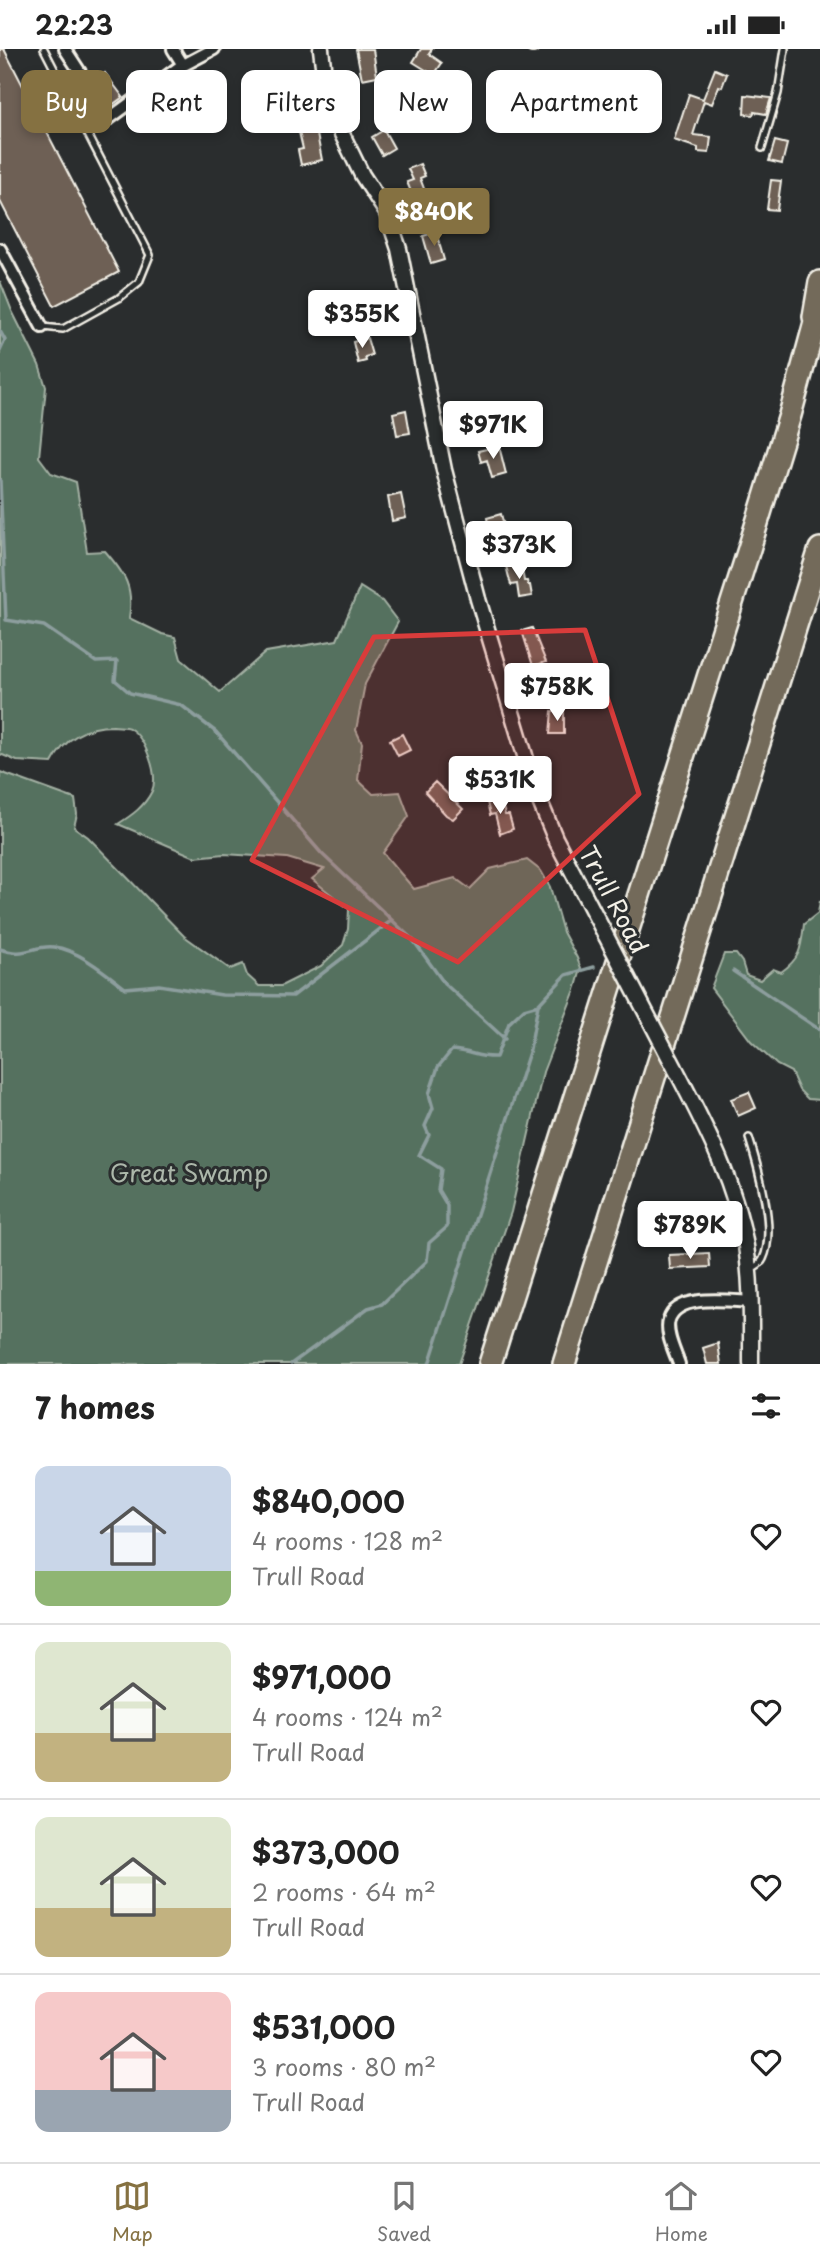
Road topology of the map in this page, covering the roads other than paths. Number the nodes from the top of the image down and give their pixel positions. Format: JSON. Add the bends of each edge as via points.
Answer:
{"nodes":[{"id":1,"x":44,"y":49,"type":"edge"},
{"id":2,"x":65,"y":49,"type":"edge"},
{"id":3,"x":173,"y":49,"type":"edge"},
{"id":4,"x":214,"y":49,"type":"edge"},
{"id":5,"x":321,"y":49,"type":"edge"},
{"id":6,"x":785,"y":49,"type":"edge"},
{"id":7,"x":183,"y":65,"type":"junction"},
{"id":8,"x":762,"y":148,"type":"dead end"},
{"id":9,"x":0,"y":250,"type":"edge"},
{"id":10,"x":820,"y":282,"type":"edge"},
{"id":11,"x":820,"y":304,"type":"edge"},
{"id":12,"x":42,"y":327,"type":"joint"},
{"id":13,"x":808,"y":351,"type":"junction"},
{"id":14,"x":820,"y":549,"type":"edge"},
{"id":15,"x":749,"y":1138,"type":"dead end"},
{"id":16,"x":749,"y":1270,"type":"junction"},
{"id":17,"x":751,"y":1303,"type":"junction"},
{"id":18,"x":490,"y":1364,"type":"edge"},
{"id":19,"x":564,"y":1364,"type":"edge"},
{"id":20,"x":679,"y":1364,"type":"edge"},
{"id":21,"x":751,"y":1364,"type":"edge"}],
"edges":[{"from":1,"to":12,"type":"lane","via":[[150,255],[139,282],[119,298],[63,329]]},
{"from":2,"to":7,"type":"street","via":[[110,118]]},
{"from":3,"to":7,"type":"street"},
{"from":4,"to":7,"type":"street"},
{"from":5,"to":16,"type":"street","name":"Trull Road","bridge":true,"via":[[325,82],[342,135],[387,213],[399,249],[444,470],[536,792],[555,838],[712,1141],[742,1228]]},
{"from":6,"to":8,"type":"lane"},
{"from":9,"to":12,"type":"street"},
{"from":10,"to":13,"type":"highway"},
{"from":11,"to":13,"type":"highway"},
{"from":13,"to":18,"type":"highway"},
{"from":14,"to":19,"type":"highway"},
{"from":15,"to":16,"type":"lane","via":[[766,1213],[764,1258]]},
{"from":16,"to":17,"type":"street","name":"Trull Road"},
{"from":17,"to":20,"type":"street","via":[[691,1302],[678,1307],[668,1325]]},
{"from":17,"to":21,"type":"street","name":"Trull Road"}]}
